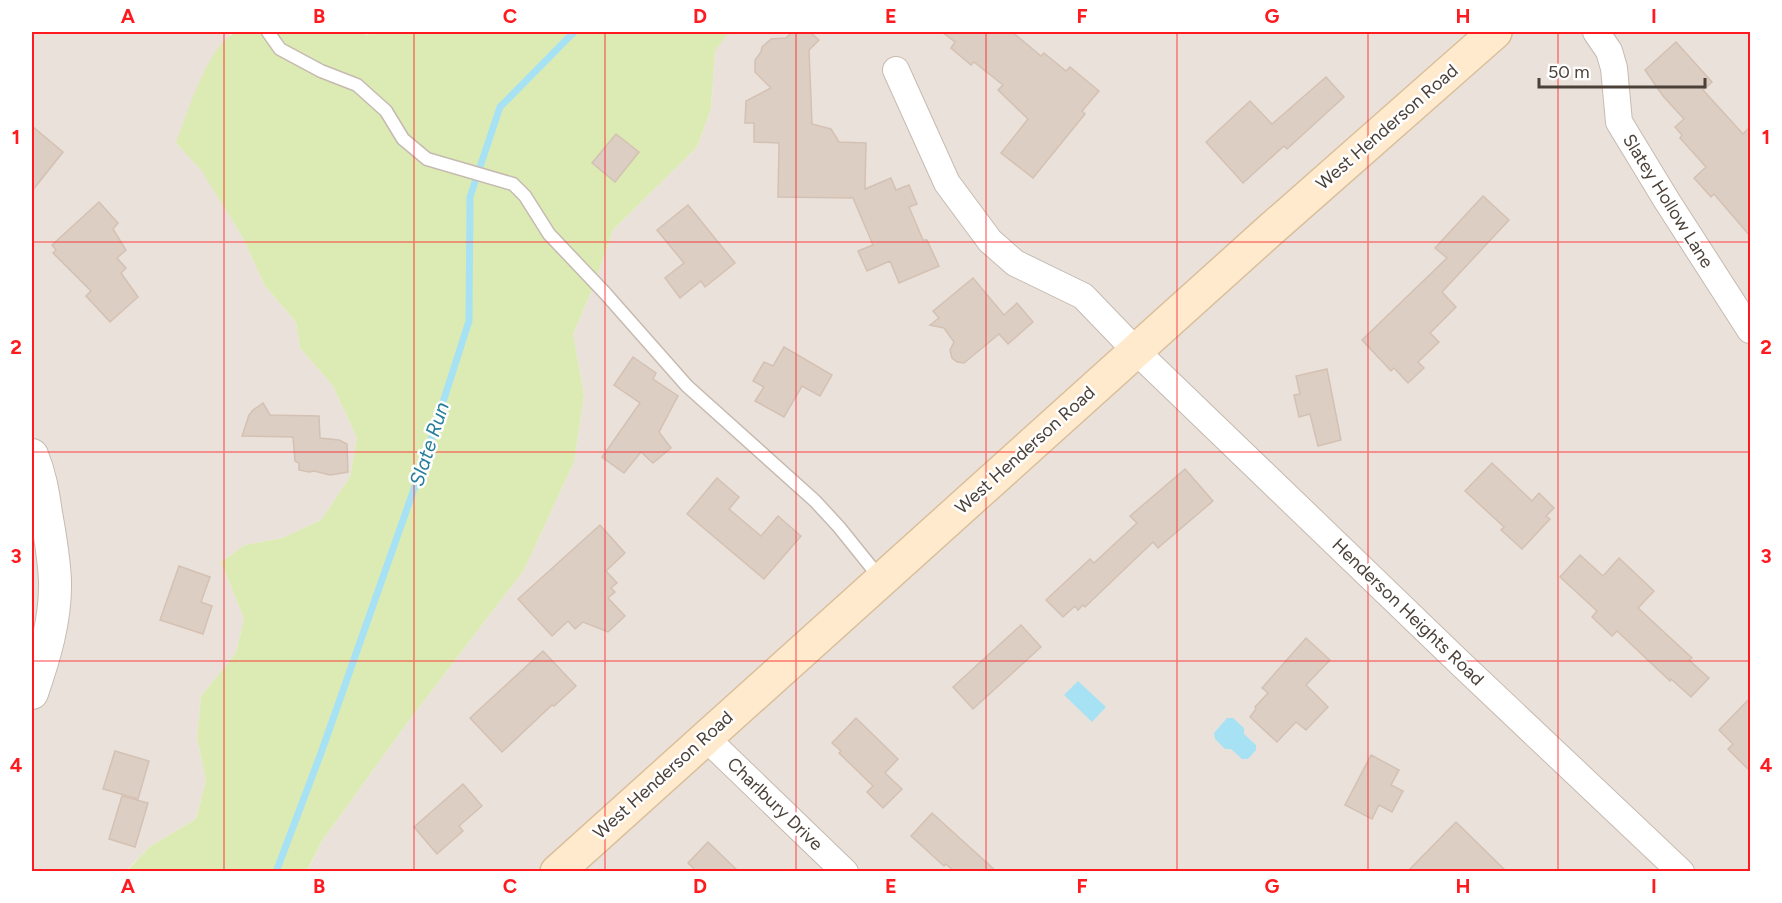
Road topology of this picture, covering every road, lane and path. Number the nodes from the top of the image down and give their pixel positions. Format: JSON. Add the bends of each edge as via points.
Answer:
{"nodes":[{"id":1,"x":268,"y":32,"type":"edge"},
{"id":2,"x":1495,"y":32,"type":"edge"},
{"id":3,"x":1596,"y":32,"type":"edge"},
{"id":4,"x":896,"y":70,"type":"dead end"},
{"id":5,"x":1750,"y":330,"type":"edge"},
{"id":6,"x":1136,"y":351,"type":"junction"},
{"id":7,"x":32,"y":455,"type":"edge"},
{"id":8,"x":881,"y":579,"type":"junction"},
{"id":9,"x":32,"y":693,"type":"edge"},
{"id":10,"x":705,"y":737,"type":"junction"},
{"id":11,"x":556,"y":872,"type":"edge"},
{"id":12,"x":845,"y":872,"type":"edge"},
{"id":13,"x":1681,"y":872,"type":"edge"}],
"edges":[{"from":1,"to":8,"type":"lane","via":[[280,49],[357,85],[386,111],[403,139],[427,159],[513,184],[549,234],[687,386],[815,501]]},
{"from":2,"to":6,"type":"main road","name":"West Henderson Road"},
{"from":3,"to":5,"type":"street","name":"Slatey Hollow Lane","via":[[1609,51],[1614,68],[1619,122]]},
{"from":4,"to":6,"type":"street","name":"Henderson Heights Road","via":[[947,183],[990,241],[1015,263],[1083,296]]},
{"from":6,"to":8,"type":"main road","name":"West Henderson Road"},
{"from":6,"to":13,"type":"street","name":"Henderson Heights Road"},
{"from":7,"to":9,"type":"street","via":[[39,472],[55,582],[45,655]]},
{"from":8,"to":10,"type":"main road","name":"West Henderson Road"},
{"from":10,"to":11,"type":"main road","name":"West Henderson Road"},
{"from":10,"to":12,"type":"street","name":"Charlbury Drive"}]}
